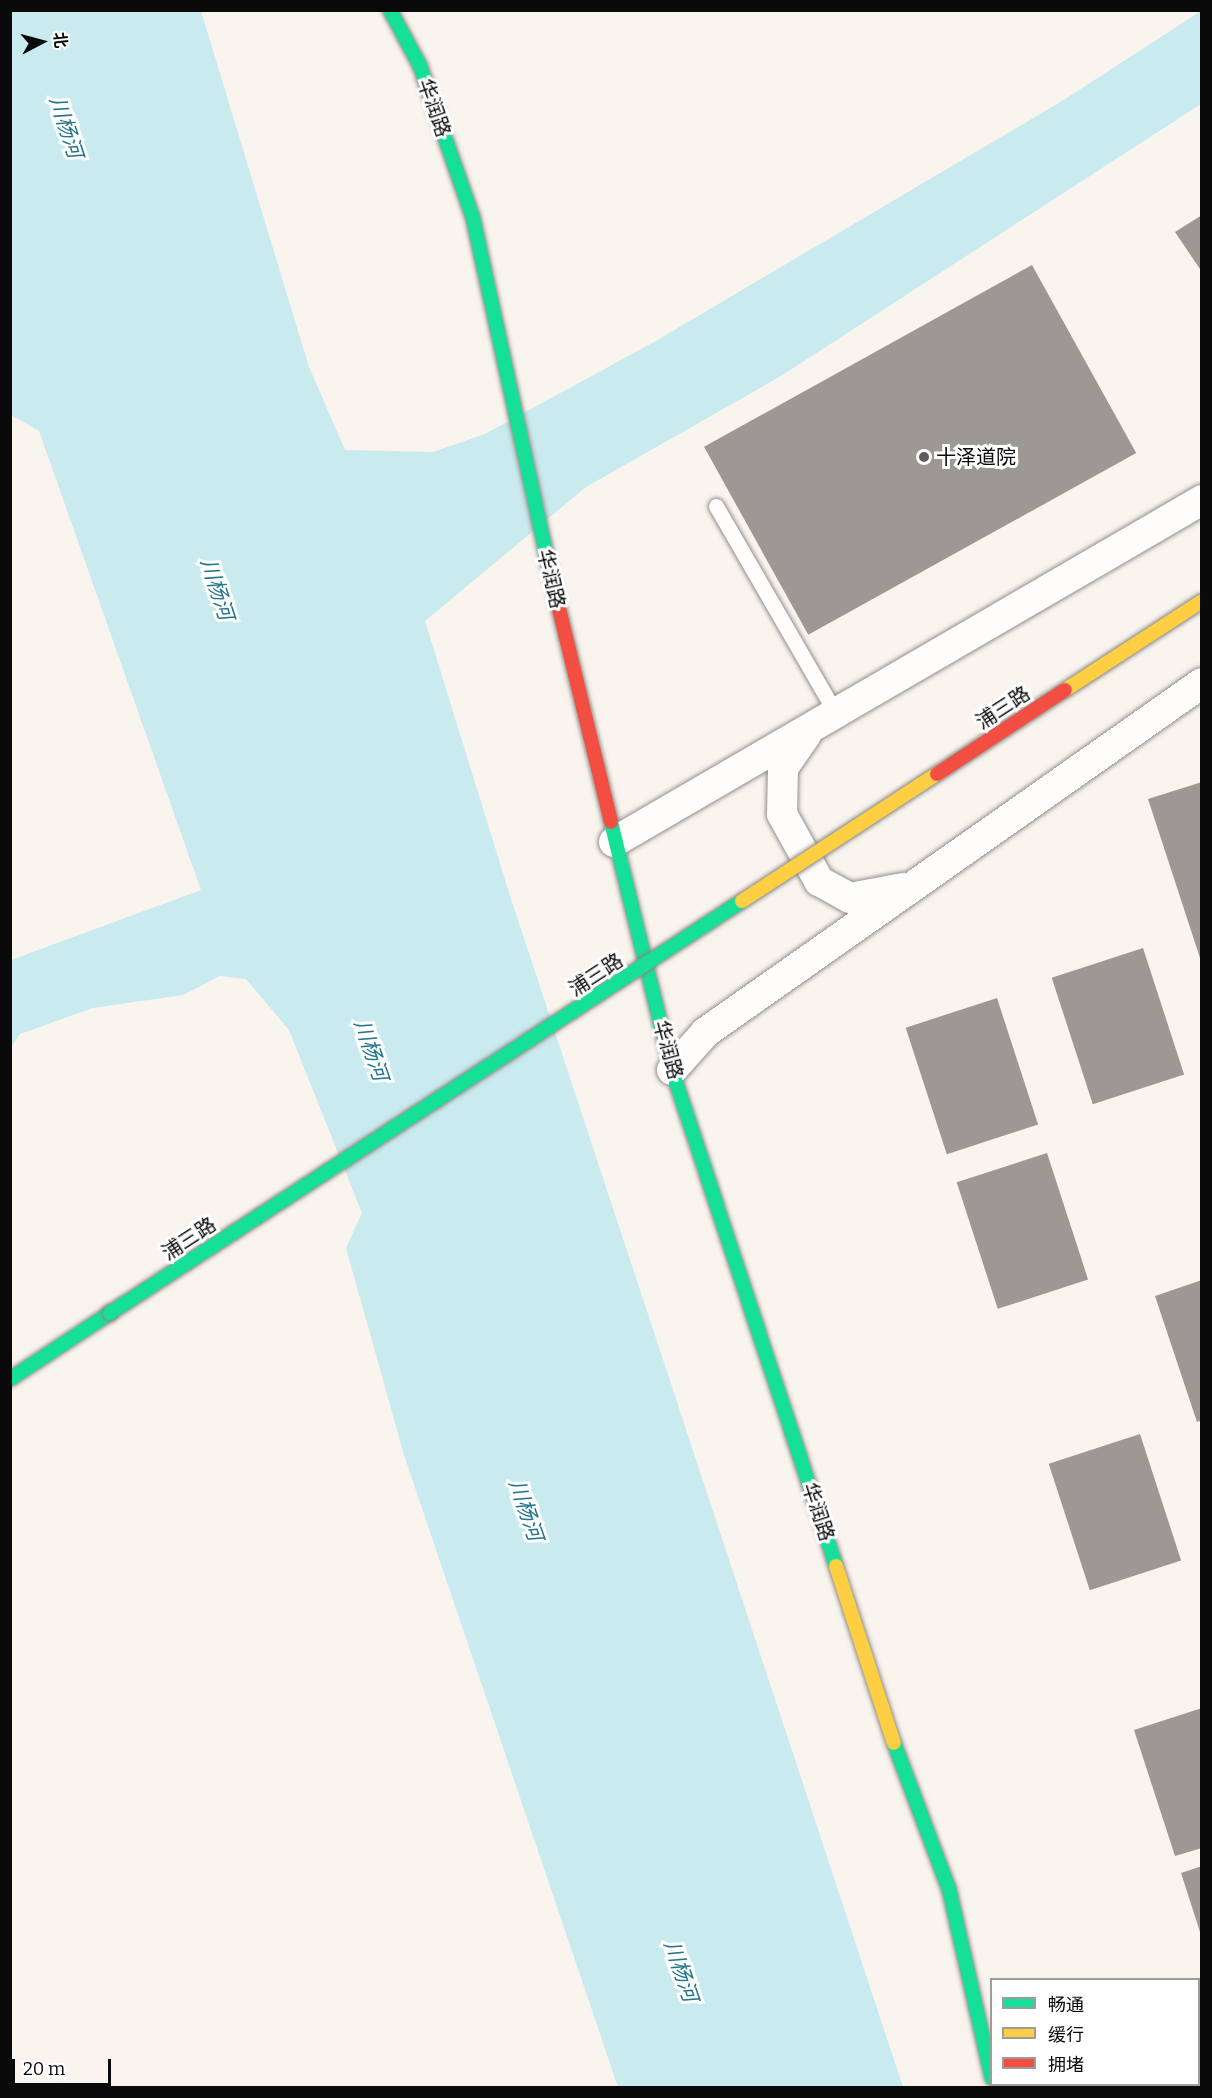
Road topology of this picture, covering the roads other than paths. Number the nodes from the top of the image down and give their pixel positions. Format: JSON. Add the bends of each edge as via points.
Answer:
{"nodes":[{"id":1,"x":390,"y":10,"type":"edge"},
{"id":2,"x":1202,"y":500,"type":"edge"},
{"id":3,"x":716,"y":506,"type":"dead end"},
{"id":4,"x":1202,"y":601,"type":"edge"},
{"id":5,"x":1202,"y":683,"type":"edge"},
{"id":6,"x":823,"y":721,"type":"junction"},
{"id":7,"x":614,"y":842,"type":"junction"},
{"id":8,"x":913,"y":886,"type":"junction"},
{"id":9,"x":672,"y":1071,"type":"junction"},
{"id":10,"x":10,"y":1379,"type":"edge"},
{"id":11,"x":990,"y":2069,"type":"edge"}],
"edges":[{"from":1,"to":7,"type":"street","name":"华润路","via":[[420,66],[473,218],[539,527]]},
{"from":2,"to":6,"type":"street"},
{"from":3,"to":6,"type":"lane"},
{"from":4,"to":10,"type":"street","name":"浦三路","bridge":true},
{"from":5,"to":8,"type":"street"},
{"from":6,"to":7,"type":"street"},
{"from":6,"to":8,"type":"street","via":[[783,768],[782,814],[819,881],[849,898]]},
{"from":7,"to":9,"type":"street","name":"华润路"},
{"from":8,"to":9,"type":"street","via":[[706,1032]]},
{"from":9,"to":11,"type":"street","name":"华润路","via":[[893,1740],[949,1889]]}]}
